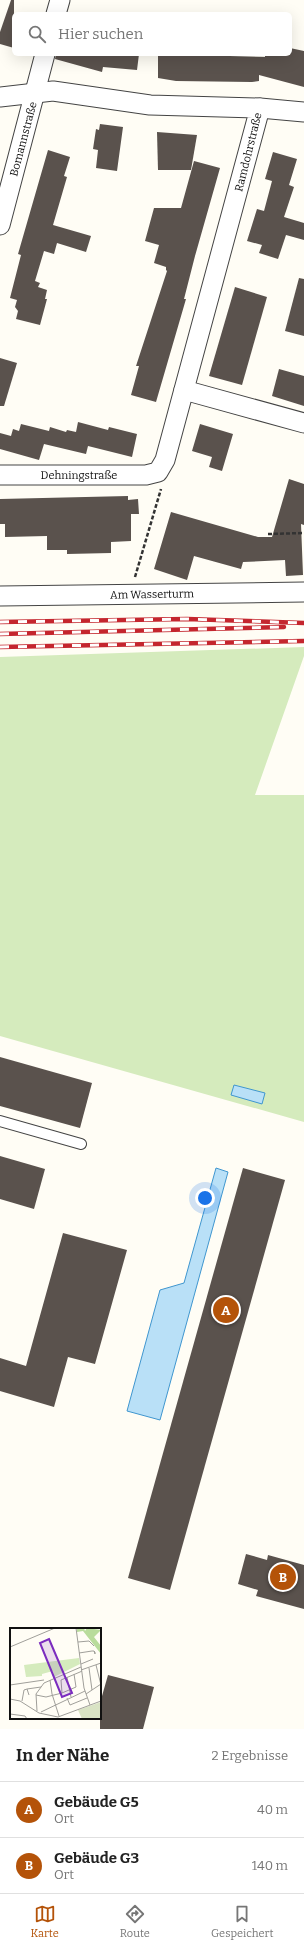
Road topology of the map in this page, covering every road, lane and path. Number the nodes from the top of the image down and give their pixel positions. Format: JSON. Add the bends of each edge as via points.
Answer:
{"nodes":[{"id":1,"x":60,"y":0,"type":"edge"},
{"id":2,"x":57,"y":12,"type":"edge"},
{"id":3,"x":45,"y":56,"type":"edge"},
{"id":4,"x":35,"y":92,"type":"junction"},
{"id":5,"x":0,"y":96,"type":"edge"},
{"id":6,"x":260,"y":108,"type":"junction"},
{"id":7,"x":304,"y":112,"type":"edge"},
{"id":8,"x":0,"y":225,"type":"edge"},
{"id":9,"x":184,"y":390,"type":"junction"},
{"id":10,"x":304,"y":423,"type":"edge"},
{"id":11,"x":158,"y":472,"type":"junction"},
{"id":12,"x":0,"y":475,"type":"edge"},
{"id":13,"x":304,"y":533,"type":"edge"},
{"id":14,"x":268,"y":534,"type":"dead end"},
{"id":15,"x":304,"y":592,"type":"edge"},
{"id":16,"x":130,"y":594,"type":"junction"},
{"id":17,"x":0,"y":596,"type":"edge"},
{"id":18,"x":0,"y":1121,"type":"edge"},
{"id":19,"x":80,"y":1144,"type":"dead end"}],
"edges":[{"from":1,"to":2,"type":"street"},
{"from":3,"to":4,"type":"street","name":"Bomannstraße"},
{"from":4,"to":5,"type":"street","name":"Ramdohrstraße"},
{"from":4,"to":6,"type":"street","name":"Ramdohrstraße","via":[[53,91],[150,105]]},
{"from":4,"to":8,"type":"street","name":"Bomannstraße"},
{"from":6,"to":7,"type":"street"},
{"from":6,"to":9,"type":"street","name":"Ramdohrstraße"},
{"from":9,"to":10,"type":"street"},
{"from":9,"to":11,"type":"street","name":"Ramdohrstraße","via":[[165,460]]},
{"from":11,"to":12,"type":"street","name":"Dehningstraße","via":[[146,475]]},
{"from":11,"to":16,"type":"path","via":[[161,489]]},
{"from":13,"to":14,"type":"path"},
{"from":15,"to":16,"type":"street","name":"Am Wasserturm"},
{"from":16,"to":17,"type":"street","name":"Am Wasserturm"},
{"from":18,"to":19,"type":"lane"}]}
